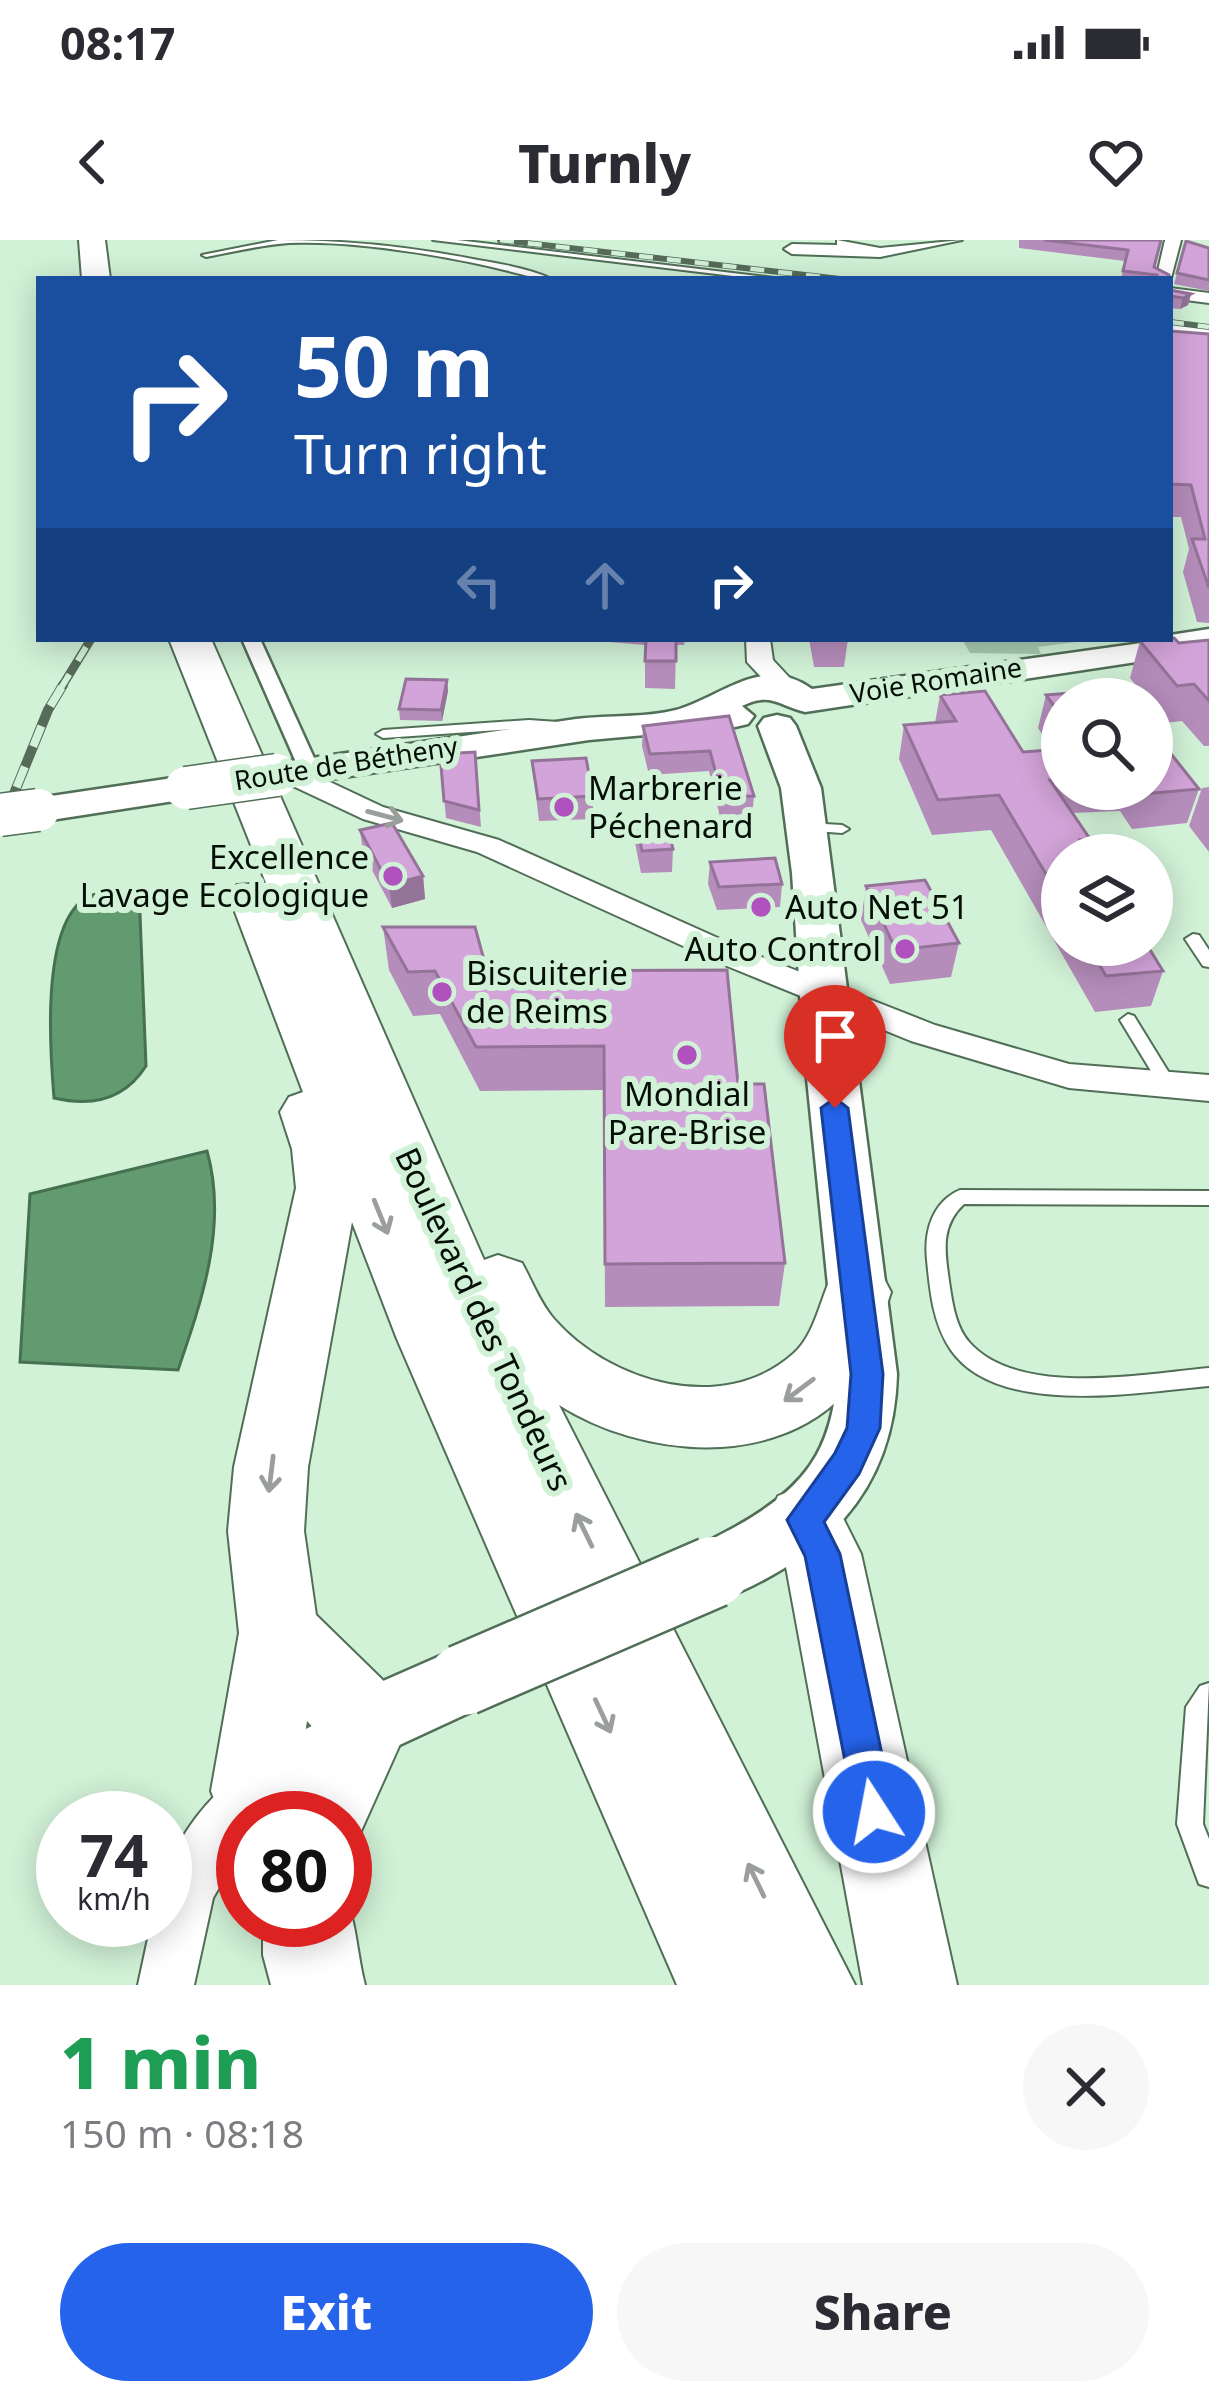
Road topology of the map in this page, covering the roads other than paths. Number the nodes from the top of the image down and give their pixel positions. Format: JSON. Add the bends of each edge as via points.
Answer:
{"nodes":[{"id":1,"x":72,"y":240,"type":"edge"},
{"id":2,"x":92,"y":240,"type":"edge"},
{"id":3,"x":228,"y":240,"type":"edge"},
{"id":4,"x":436,"y":240,"type":"edge"},
{"id":5,"x":954,"y":240,"type":"edge"},
{"id":6,"x":944,"y":242,"type":"edge"},
{"id":7,"x":1183,"y":242,"type":"edge"},
{"id":8,"x":882,"y":245,"type":"edge"},
{"id":9,"x":848,"y":246,"type":"edge"},
{"id":10,"x":240,"y":248,"type":"junction"},
{"id":11,"x":792,"y":249,"type":"dead end"},
{"id":12,"x":206,"y":255,"type":"dead end"},
{"id":13,"x":75,"y":276,"type":"edge"},
{"id":14,"x":96,"y":276,"type":"edge"},
{"id":15,"x":539,"y":276,"type":"edge"},
{"id":16,"x":752,"y":276,"type":"edge"},
{"id":17,"x":1166,"y":276,"type":"edge"},
{"id":18,"x":1173,"y":293,"type":"edge"},
{"id":19,"x":1209,"y":298,"type":"edge"},
{"id":20,"x":1173,"y":327,"type":"edge"},
{"id":21,"x":1209,"y":332,"type":"edge"},
{"id":22,"x":1209,"y":640,"type":"edge"},
{"id":23,"x":156,"y":642,"type":"edge"},
{"id":24,"x":191,"y":642,"type":"edge"},
{"id":25,"x":251,"y":642,"type":"edge"},
{"id":26,"x":745,"y":681,"type":"edge"},
{"id":27,"x":790,"y":705,"type":"junction"},
{"id":28,"x":589,"y":729,"type":"junction"},
{"id":29,"x":383,"y":734,"type":"dead end"},
{"id":30,"x":293,"y":772,"type":"junction"},
{"id":31,"x":19,"y":813,"type":"edge"},
{"id":32,"x":260,"y":909,"type":"junction"},
{"id":33,"x":1193,"y":939,"type":"dead end"},
{"id":34,"x":1209,"y":962,"type":"edge"},
{"id":35,"x":823,"y":990,"type":"junction"},
{"id":36,"x":342,"y":1002,"type":"junction"},
{"id":37,"x":1128,"y":1020,"type":"dead end"},
{"id":38,"x":1168,"y":1084,"type":"junction"},
{"id":39,"x":1209,"y":1088,"type":"edge"},
{"id":40,"x":1209,"y":1198,"type":"edge"},
{"id":41,"x":857,"y":1292,"type":"junction"},
{"id":42,"x":1209,"y":1377,"type":"edge"},
{"id":43,"x":826,"y":1491,"type":"junction"},
{"id":44,"x":279,"y":1633,"type":"junction"},
{"id":45,"x":1209,"y":1695,"type":"edge"},
{"id":46,"x":367,"y":1724,"type":"junction"},
{"id":47,"x":287,"y":1791,"type":"edge"},
{"id":48,"x":302,"y":1791,"type":"edge"},
{"id":49,"x":216,"y":1846,"type":"edge"},
{"id":50,"x":1209,"y":1874,"type":"edge"},
{"id":51,"x":310,"y":1947,"type":"edge"},
{"id":52,"x":166,"y":1985,"type":"edge"},
{"id":53,"x":318,"y":1985,"type":"edge"},
{"id":54,"x":725,"y":1985,"type":"edge"},
{"id":55,"x":808,"y":1985,"type":"edge"},
{"id":56,"x":910,"y":1985,"type":"edge"}],
"edges":[{"from":1,"to":13,"type":"highway"},
{"from":2,"to":14,"type":"highway"},
{"from":3,"to":10,"type":"lane"},
{"from":4,"to":16,"type":"lane"},
{"from":5,"to":6,"type":"street"},
{"from":6,"to":8,"type":"street"},
{"from":7,"to":17,"type":"street"},
{"from":8,"to":9,"type":"street","via":[[858,268]]},
{"from":9,"to":11,"type":"street"},
{"from":10,"to":12,"type":"lane"},
{"from":10,"to":15,"type":"lane","via":[[325,242]]},
{"from":18,"to":19,"type":"street"},
{"from":20,"to":21,"type":"lane"},
{"from":22,"to":27,"type":"main road","name":"Voie Romaine"},
{"from":23,"to":32,"type":"highway","name":"Boulevard des Tondeurs"},
{"from":24,"to":36,"type":"highway","name":"Boulevard des Tondeurs"},
{"from":25,"to":30,"type":"street"},
{"from":26,"to":27,"type":"street"},
{"from":26,"to":27,"type":"main road","name":"Route de Bétheny","via":[[753,724]]},
{"from":26,"to":28,"type":"main road","name":"Route de Bétheny","via":[[692,716]]},
{"from":27,"to":35,"type":"main road","via":[[801,788],[824,828]]},
{"from":28,"to":29,"type":"lane","via":[[529,724]]},
{"from":28,"to":30,"type":"main road","name":"Route de Bétheny"},
{"from":30,"to":31,"type":"main road","name":"Route de Bétheny","bridge":true},
{"from":30,"to":35,"type":"street","one_way":true,"via":[[373,813],[488,846]]},
{"from":32,"to":44,"type":"highway","one_way":true,"via":[[268,985],[323,1149],[327,1188],[271,1467],[266,1531]]},
{"from":32,"to":54,"type":"highway","name":"Boulevard des Tondeurs","one_way":true,"via":[[431,1340]]},
{"from":33,"to":34,"type":"lane"},
{"from":35,"to":38,"type":"street","via":[[923,1033],[1069,1076]]},
{"from":35,"to":41,"type":"main road"},
{"from":41,"to":36,"type":"highway","one_way":true,"via":[[821,1372],[785,1402],[725,1418],[665,1414],[573,1378],[530,1339]]},
{"from":55,"to":36,"type":"highway","name":"Boulevard des Tondeurs","one_way":true,"via":[[439,1236]]},
{"from":37,"to":38,"type":"lane"},
{"from":38,"to":39,"type":"street"},
{"from":40,"to":42,"type":"lane","via":[[960,1197],[934,1231],[944,1311],[962,1350],[992,1374],[1052,1386]]},
{"from":41,"to":43,"type":"main road","via":[[867,1374],[863,1428]]},
{"from":43,"to":46,"type":"main road","bridge":true,"via":[[761,1549]]},
{"from":43,"to":56,"type":"highway","via":[[822,1554]]},
{"from":44,"to":46,"type":"highway"},
{"from":44,"to":47,"type":"highway"},
{"from":45,"to":50,"type":"lane","via":[[1198,1707],[1190,1824]]},
{"from":46,"to":48,"type":"highway"},
{"from":49,"to":52,"type":"street","via":[[176,1916]]},
{"from":51,"to":53,"type":"highway"}]}
